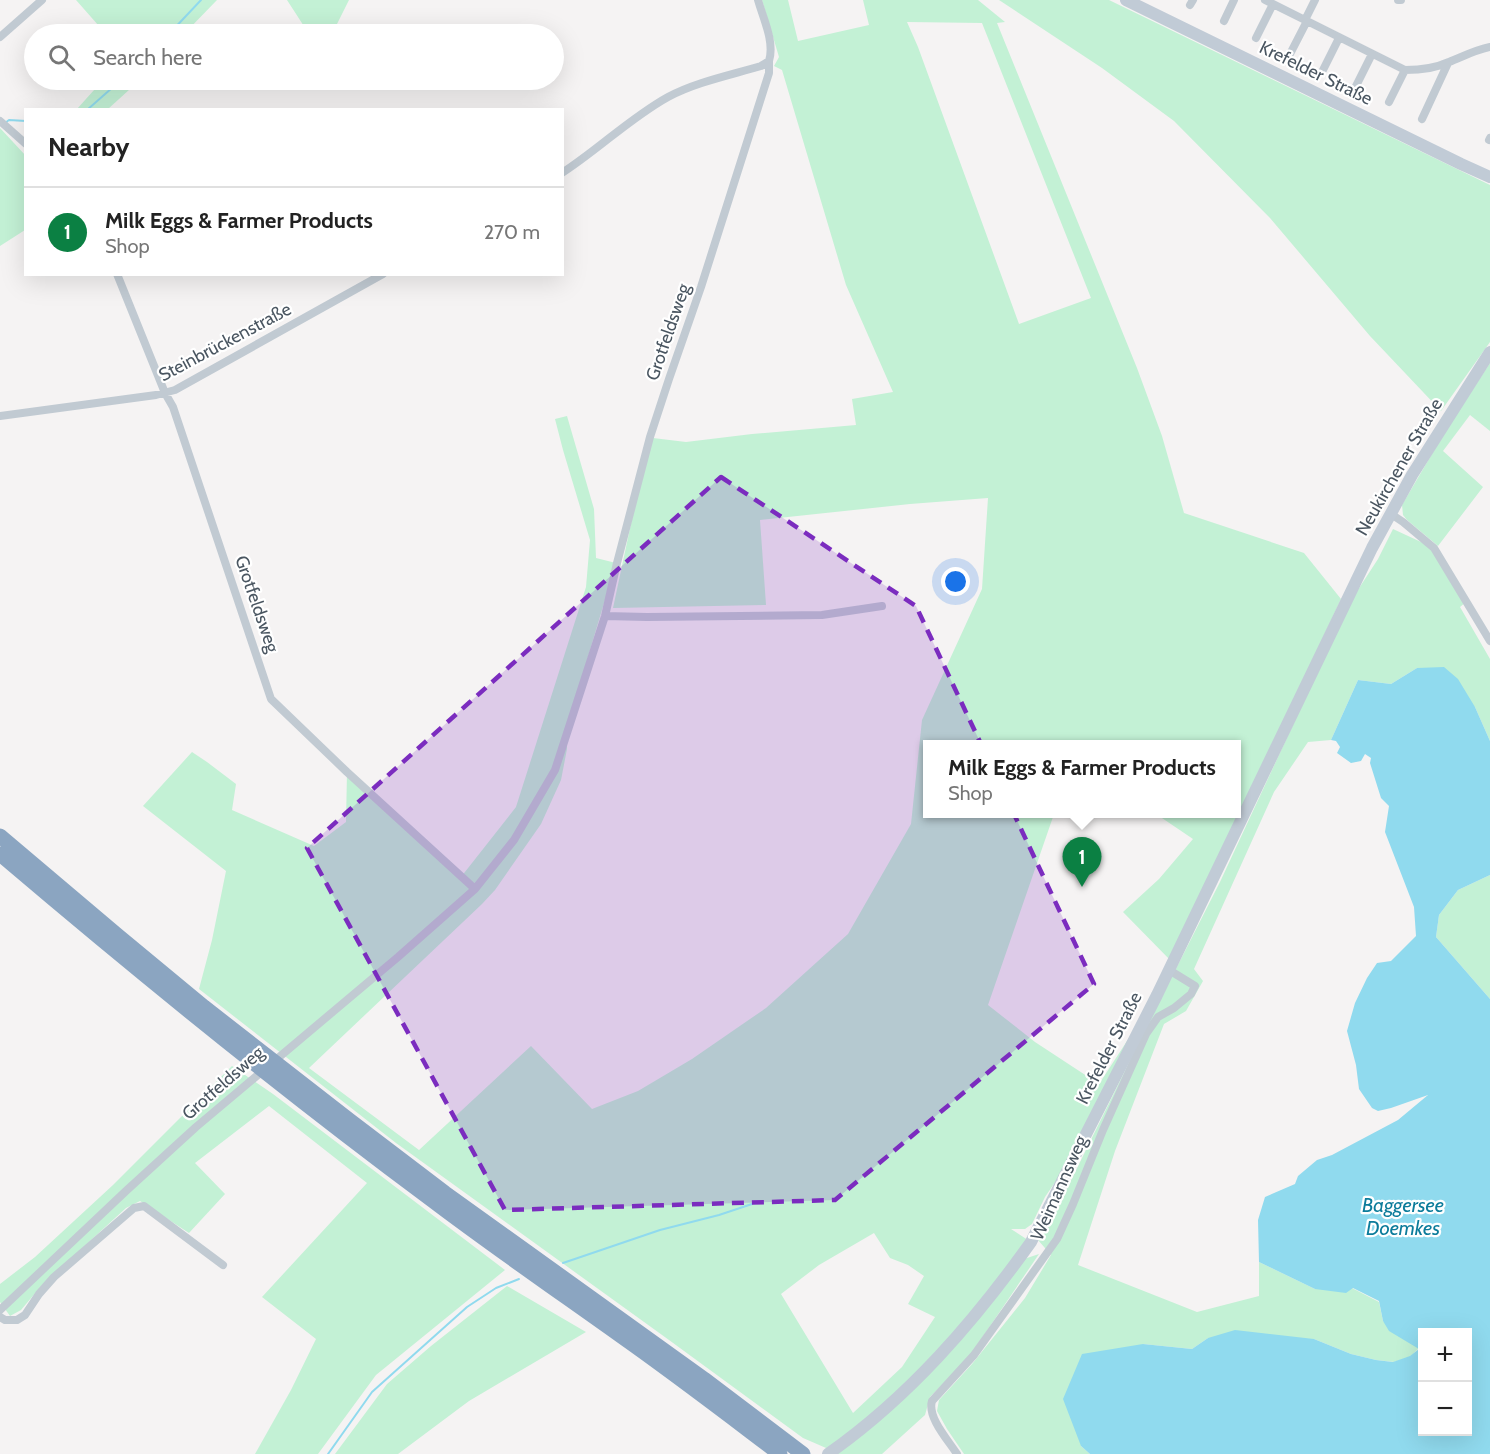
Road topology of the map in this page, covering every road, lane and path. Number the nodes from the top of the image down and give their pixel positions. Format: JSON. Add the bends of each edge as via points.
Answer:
{"nodes":[{"id":1,"x":42,"y":0,"type":"edge"},
{"id":2,"x":758,"y":0,"type":"edge"},
{"id":3,"x":1126,"y":0,"type":"edge"},
{"id":4,"x":1234,"y":0,"type":"edge"},
{"id":5,"x":1315,"y":0,"type":"edge"},
{"id":6,"x":1269,"y":2,"type":"edge"},
{"id":7,"x":1224,"y":21,"type":"dead end"},
{"id":8,"x":1306,"y":21,"type":"junction"},
{"id":9,"x":0,"y":37,"type":"edge"},
{"id":10,"x":1257,"y":38,"type":"dead end"},
{"id":11,"x":1339,"y":38,"type":"junction"},
{"id":12,"x":1490,"y":47,"type":"edge"},
{"id":13,"x":1290,"y":54,"type":"dead end"},
{"id":14,"x":1372,"y":54,"type":"junction"},
{"id":15,"x":769,"y":61,"type":"junction"},
{"id":16,"x":1448,"y":63,"type":"junction"},
{"id":17,"x":1323,"y":70,"type":"dead end"},
{"id":18,"x":1405,"y":70,"type":"junction"},
{"id":19,"x":1356,"y":86,"type":"dead end"},
{"id":20,"x":1389,"y":102,"type":"dead end"},
{"id":21,"x":1422,"y":119,"type":"dead end"},
{"id":22,"x":0,"y":121,"type":"edge"},
{"id":23,"x":24,"y":142,"type":"edge"},
{"id":24,"x":564,"y":172,"type":"edge"},
{"id":25,"x":1490,"y":177,"type":"edge"},
{"id":26,"x":118,"y":276,"type":"edge"},
{"id":27,"x":379,"y":276,"type":"edge"},
{"id":28,"x":1490,"y":352,"type":"edge"},
{"id":29,"x":165,"y":393,"type":"junction"},
{"id":30,"x":0,"y":416,"type":"edge"},
{"id":31,"x":1391,"y":514,"type":"junction"},
{"id":32,"x":1346,"y":603,"type":"joint"},
{"id":33,"x":882,"y":606,"type":"dead end"},
{"id":34,"x":605,"y":616,"type":"junction"},
{"id":35,"x":1490,"y":641,"type":"edge"},
{"id":36,"x":0,"y":836,"type":"edge"},
{"id":37,"x":0,"y":854,"type":"edge"},
{"id":38,"x":475,"y":889,"type":"junction"},
{"id":39,"x":1169,"y":970,"type":"junction"},
{"id":40,"x":223,"y":1265,"type":"dead end"},
{"id":41,"x":0,"y":1310,"type":"edge"},
{"id":42,"x":0,"y":1317,"type":"edge"},
{"id":43,"x":830,"y":1452,"type":"edge"},
{"id":44,"x":780,"y":1454,"type":"edge"},
{"id":45,"x":803,"y":1454,"type":"edge"},
{"id":46,"x":957,"y":1454,"type":"edge"}],
"edges":[{"from":1,"to":9,"type":"street"},
{"from":2,"to":15,"type":"street","via":[[770,44]]},
{"from":3,"to":25,"type":"main road","name":"Krefelder Straße"},
{"from":4,"to":7,"type":"street"},
{"from":5,"to":8,"type":"street"},
{"from":6,"to":8,"type":"street"},
{"from":6,"to":10,"type":"street"},
{"from":8,"to":11,"type":"street"},
{"from":8,"to":13,"type":"street"},
{"from":11,"to":14,"type":"street"},
{"from":11,"to":17,"type":"street"},
{"from":12,"to":16,"type":"street"},
{"from":14,"to":18,"type":"street"},
{"from":14,"to":19,"type":"street"},
{"from":15,"to":24,"type":"street","via":[[682,89]]},
{"from":15,"to":34,"type":"street","name":"Grotfeldsweg","via":[[733,188],[650,437]]},
{"from":16,"to":18,"type":"street"},
{"from":16,"to":21,"type":"street"},
{"from":18,"to":20,"type":"street"},
{"from":22,"to":23,"type":"street"},
{"from":26,"to":29,"type":"street","name":"Grotfeldsweg"},
{"from":27,"to":29,"type":"street","name":"Steinbrückenstraße"},
{"from":28,"to":31,"type":"main road","name":"Neukirchener Straße"},
{"from":29,"to":30,"type":"street","name":"Steinbrückenstraße"},
{"from":29,"to":38,"type":"street","name":"Grotfeldsweg","via":[[271,699]]},
{"from":31,"to":32,"type":"main road","name":"Neukirchener Straße"},
{"from":31,"to":35,"type":"street","via":[[1434,548]]},
{"from":32,"to":39,"type":"main road","name":"Krefelder Straße"},
{"from":33,"to":34,"type":"street","via":[[822,615]]},
{"from":34,"to":38,"type":"street","name":"Grotfeldsweg","via":[[555,770],[514,840]]},
{"from":36,"to":45,"type":"highway","via":[[187,993],[349,1120]]},
{"from":37,"to":44,"type":"highway","via":[[188,1012],[338,1130]]},
{"from":38,"to":41,"type":"street","name":"Grotfeldsweg","via":[[196,1128]]},
{"from":39,"to":43,"type":"main road","name":"Krefelder Straße","via":[[1031,1242],[945,1351],[906,1391]]},
{"from":39,"to":46,"type":"street","name":"Weimannsweg","via":[[1195,986],[1191,994],[1158,1017],[1146,1034],[1057,1239],[974,1355],[932,1401],[933,1416]]},
{"from":40,"to":42,"type":"street","via":[[144,1206],[134,1208],[54,1277],[25,1315],[17,1320]]}]}
